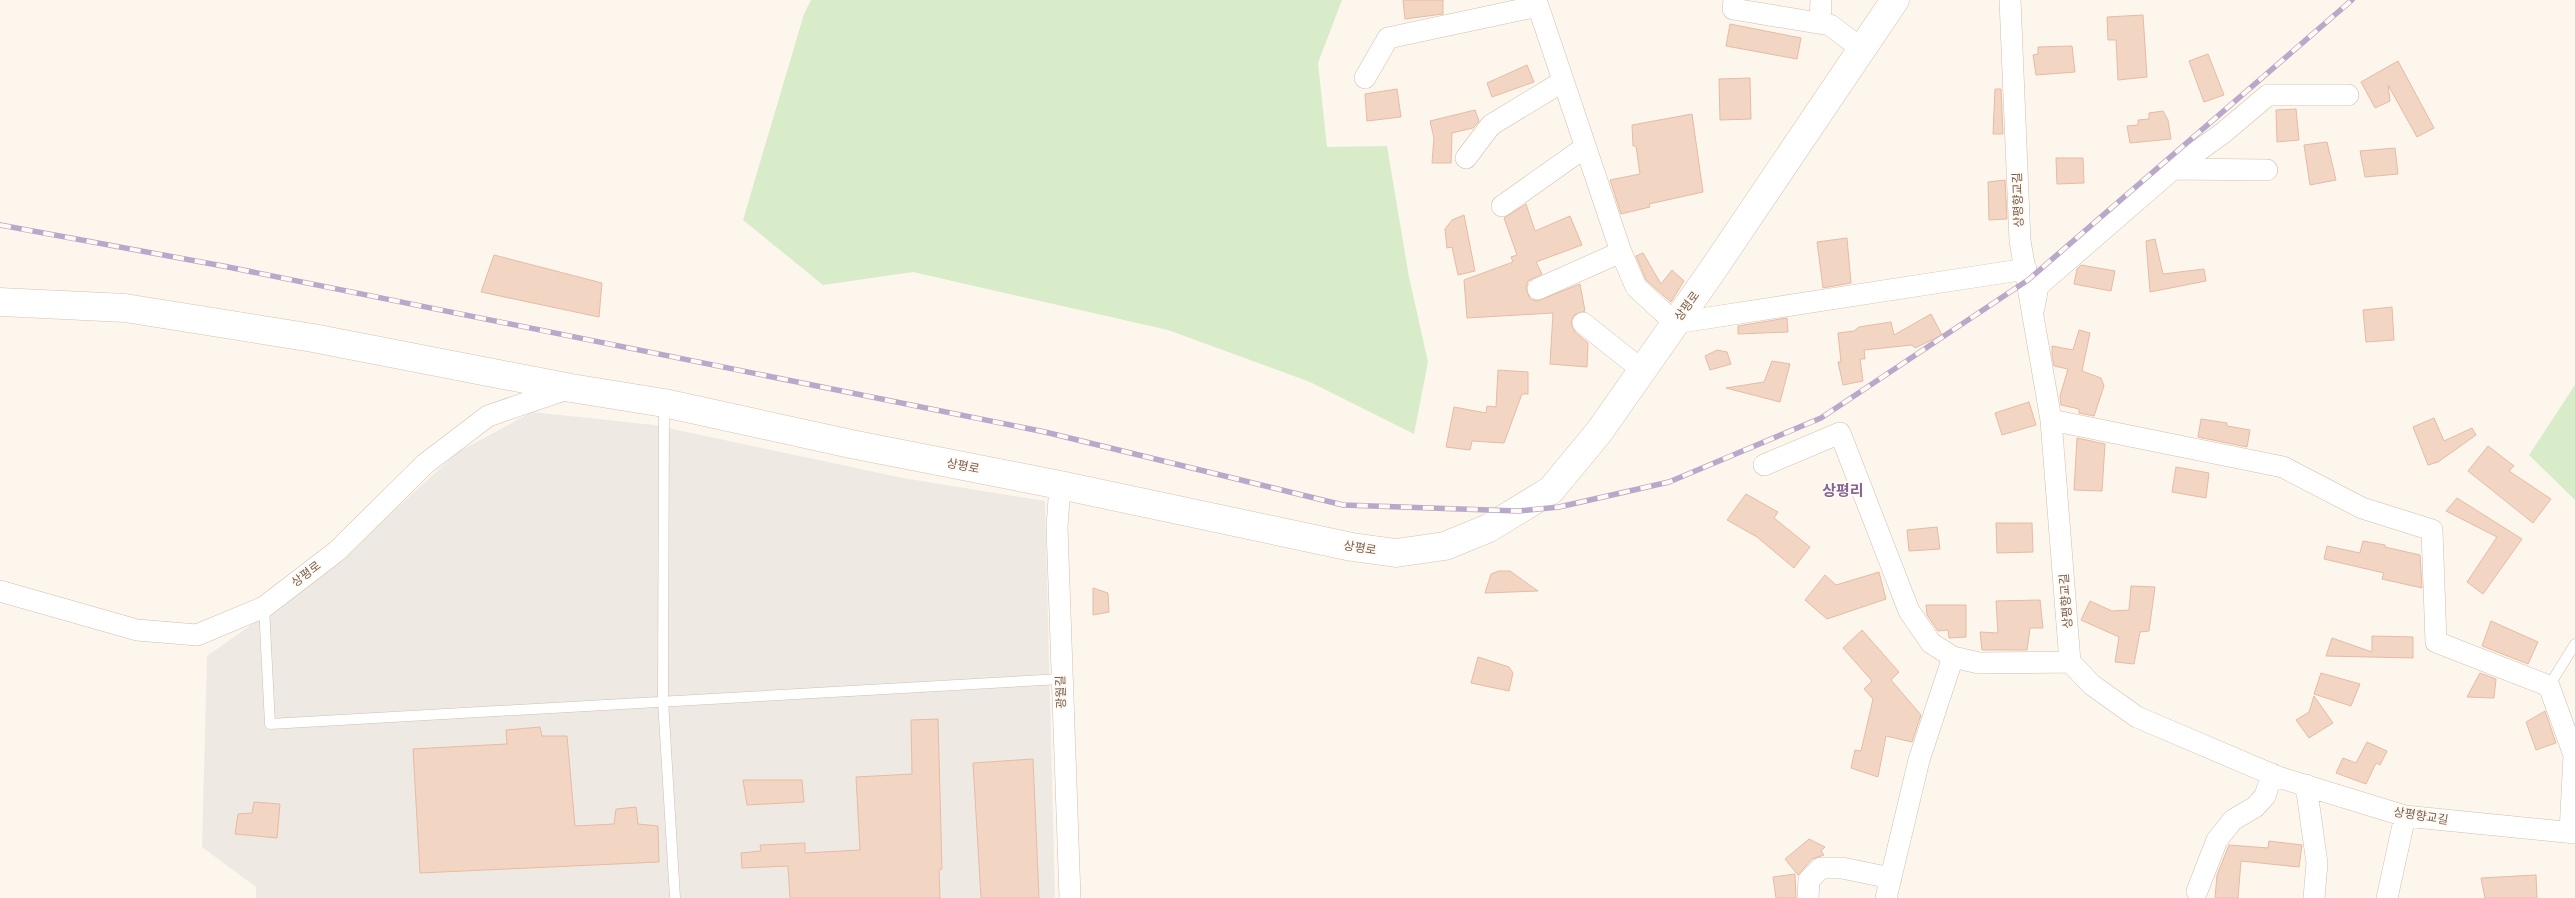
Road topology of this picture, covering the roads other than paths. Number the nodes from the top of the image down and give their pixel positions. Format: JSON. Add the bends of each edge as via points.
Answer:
{"nodes":[{"id":1,"x":1734,"y":0,"type":"edge"},
{"id":2,"x":1821,"y":0,"type":"edge"},
{"id":3,"x":1895,"y":0,"type":"edge"},
{"id":4,"x":2010,"y":0,"type":"edge"},
{"id":5,"x":1537,"y":3,"type":"edge"},
{"id":6,"x":1820,"y":23,"type":"junction"},
{"id":7,"x":1862,"y":49,"type":"junction"},
{"id":8,"x":1365,"y":78,"type":"dead end"},
{"id":9,"x":1562,"y":82,"type":"junction"},
{"id":10,"x":2348,"y":95,"type":"dead end"},
{"id":11,"x":1584,"y":148,"type":"junction"},
{"id":12,"x":1466,"y":158,"type":"dead end"},
{"id":13,"x":2173,"y":169,"type":"junction"},
{"id":14,"x":2267,"y":170,"type":"dead end"},
{"id":15,"x":1502,"y":206,"type":"dead end"},
{"id":16,"x":1620,"y":252,"type":"junction"},
{"id":17,"x":2026,"y":269,"type":"junction"},
{"id":18,"x":1538,"y":289,"type":"dead end"},
{"id":19,"x":0,"y":302,"type":"edge"},
{"id":20,"x":2033,"y":316,"type":"junction"},
{"id":21,"x":1583,"y":323,"type":"dead end"},
{"id":22,"x":1675,"y":323,"type":"junction"},
{"id":23,"x":1642,"y":370,"type":"junction"},
{"id":24,"x":571,"y":388,"type":"junction"},
{"id":25,"x":664,"y":403,"type":"junction"},
{"id":26,"x":2052,"y":420,"type":"junction"},
{"id":27,"x":1764,"y":465,"type":"dead end"},
{"id":28,"x":1060,"y":485,"type":"junction"},
{"id":29,"x":0,"y":591,"type":"edge"},
{"id":30,"x":264,"y":607,"type":"junction"},
{"id":31,"x":2575,"y":644,"type":"edge"},
{"id":32,"x":1953,"y":657,"type":"junction"},
{"id":33,"x":2070,"y":662,"type":"junction"},
{"id":34,"x":1061,"y":679,"type":"junction"},
{"id":35,"x":2549,"y":686,"type":"junction"},
{"id":36,"x":663,"y":700,"type":"junction"},
{"id":37,"x":2272,"y":774,"type":"junction"},
{"id":38,"x":2306,"y":785,"type":"junction"},
{"id":39,"x":2405,"y":816,"type":"junction"},
{"id":40,"x":2572,"y":833,"type":"edge"},
{"id":41,"x":1888,"y":888,"type":"edge"},
{"id":42,"x":2197,"y":890,"type":"dead end"},
{"id":43,"x":675,"y":898,"type":"edge"},
{"id":44,"x":1070,"y":898,"type":"edge"},
{"id":45,"x":1808,"y":898,"type":"edge"},
{"id":46,"x":2314,"y":898,"type":"edge"},
{"id":47,"x":2387,"y":898,"type":"edge"}],
"edges":[{"from":1,"to":6,"type":"street","via":[[1733,9]]},
{"from":2,"to":6,"type":"street"},
{"from":3,"to":7,"type":"main road","name":"상평로"},
{"from":4,"to":17,"type":"street","name":"상평향교길","via":[[2020,241]]},
{"from":5,"to":8,"type":"street","via":[[1388,38]]},
{"from":5,"to":9,"type":"street"},
{"from":6,"to":7,"type":"street","via":[[1830,25]]},
{"from":7,"to":22,"type":"main road","name":"상평로"},
{"from":9,"to":11,"type":"street"},
{"from":9,"to":12,"type":"street","via":[[1491,125]]},
{"from":10,"to":13,"type":"street","via":[[2268,95]]},
{"from":11,"to":15,"type":"street"},
{"from":11,"to":16,"type":"street"},
{"from":13,"to":14,"type":"street"},
{"from":13,"to":20,"type":"street","via":[[2038,286]]},
{"from":16,"to":18,"type":"street"},
{"from":16,"to":22,"type":"street","via":[[1636,287]]},
{"from":17,"to":20,"type":"street","name":"상평향교길"},
{"from":17,"to":22,"type":"street"},
{"from":19,"to":24,"type":"main road","name":"상평로","via":[[125,308],[313,338]]},
{"from":20,"to":26,"type":"street","name":"상평향교길"},
{"from":21,"to":23,"type":"street"},
{"from":22,"to":23,"type":"main road","name":"상평로"},
{"from":23,"to":28,"type":"main road","name":"상평로","via":[[1599,432],[1551,490],[1489,528],[1445,546],[1396,553],[1352,547]]},
{"from":24,"to":25,"type":"main road","name":"상평로"},
{"from":24,"to":30,"type":"street","name":"상평로","via":[[488,416],[425,464],[337,551]]},
{"from":25,"to":28,"type":"main road","name":"상평로"},
{"from":25,"to":36,"type":"lane"},
{"from":26,"to":33,"type":"street","name":"상평향교길"},
{"from":26,"to":35,"type":"street","via":[[2283,467],[2362,508],[2432,530],[2436,642]]},
{"from":27,"to":32,"type":"street","via":[[1840,433],[1909,611],[1931,643]]},
{"from":28,"to":34,"type":"street","name":"광월길","via":[[1057,527]]},
{"from":29,"to":30,"type":"street","name":"상평로","via":[[137,630],[197,635]]},
{"from":30,"to":36,"type":"lane","via":[[270,724]]},
{"from":31,"to":35,"type":"lane"},
{"from":32,"to":33,"type":"street","via":[[1985,664]]},
{"from":32,"to":41,"type":"street","via":[[1919,760]]},
{"from":33,"to":37,"type":"street","name":"상평향교길","via":[[2092,685],[2137,717]]},
{"from":34,"to":36,"type":"lane"},
{"from":34,"to":44,"type":"street","name":"광월길"},
{"from":35,"to":40,"type":"street","via":[[2574,755]]},
{"from":36,"to":43,"type":"lane"},
{"from":37,"to":38,"type":"street","name":"상평향교길"},
{"from":37,"to":42,"type":"street","via":[[2265,796],[2233,820],[2217,840]]},
{"from":38,"to":39,"type":"street","name":"상평향교길"},
{"from":38,"to":46,"type":"street","via":[[2317,863]]},
{"from":39,"to":40,"type":"street","name":"상평향교길"},
{"from":39,"to":47,"type":"street"},
{"from":41,"to":45,"type":"street","via":[[1842,868],[1821,868],[1809,880]]}]}
